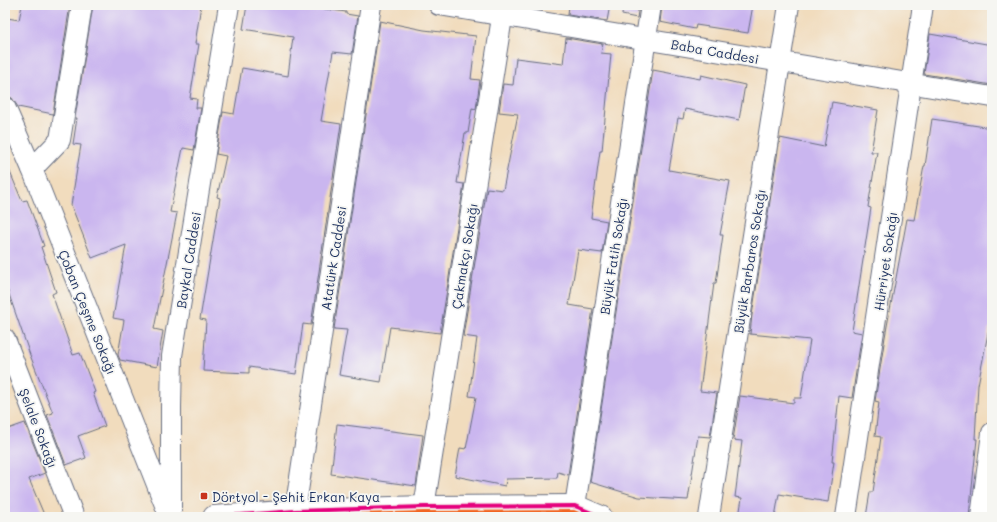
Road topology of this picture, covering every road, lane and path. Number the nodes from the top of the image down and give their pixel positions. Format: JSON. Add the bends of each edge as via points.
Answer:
{"nodes":[{"id":1,"x":82,"y":5,"type":"edge"},
{"id":2,"x":229,"y":5,"type":"edge"},
{"id":3,"x":371,"y":5,"type":"edge"},
{"id":4,"x":439,"y":5,"type":"edge"},
{"id":5,"x":651,"y":5,"type":"edge"},
{"id":6,"x":789,"y":5,"type":"edge"},
{"id":7,"x":923,"y":5,"type":"edge"},
{"id":8,"x":504,"y":10,"type":"edge"},
{"id":9,"x":646,"y":39,"type":"junction"},
{"id":10,"x":780,"y":62,"type":"junction"},
{"id":11,"x":911,"y":84,"type":"junction"},
{"id":12,"x":992,"y":97,"type":"edge"},
{"id":13,"x":5,"y":107,"type":"edge"},
{"id":14,"x":32,"y":169,"type":"junction"},
{"id":15,"x":5,"y":339,"type":"edge"},
{"id":16,"x":992,"y":433,"type":"edge"},
{"id":17,"x":295,"y":511,"type":"junction"},
{"id":18,"x":422,"y":512,"type":"edge"},
{"id":19,"x":573,"y":512,"type":"edge"},
{"id":20,"x":74,"y":517,"type":"edge"},
{"id":21,"x":170,"y":517,"type":"edge"},
{"id":22,"x":214,"y":517,"type":"edge"},
{"id":23,"x":601,"y":517,"type":"edge"},
{"id":24,"x":709,"y":517,"type":"edge"},
{"id":25,"x":846,"y":517,"type":"edge"},
{"id":26,"x":981,"y":517,"type":"edge"}],
"edges":[{"from":1,"to":14,"type":"street","via":[[60,140]]},
{"from":2,"to":21,"type":"street","name":"Baykal Caddesi","via":[[172,356]]},
{"from":3,"to":17,"type":"street","name":"Atatürk Caddesi"},
{"from":4,"to":8,"type":"street","name":"Baba Caddesi"},
{"from":5,"to":9,"type":"street","name":"Büyük Fatih Sokağı"},
{"from":6,"to":10,"type":"street","name":"Büyük Barbaros Sokağı"},
{"from":7,"to":11,"type":"street","name":"Hürriyet Sokağı"},
{"from":8,"to":9,"type":"street","name":"Baba Caddesi"},
{"from":8,"to":18,"type":"street","name":"Çakmakçı Sokağı"},
{"from":9,"to":10,"type":"street","name":"Baba Caddesi"},
{"from":9,"to":19,"type":"street","name":"Büyük Fatih Sokağı"},
{"from":10,"to":11,"type":"street","name":"Baba Caddesi"},
{"from":10,"to":24,"type":"street","name":"Büyük Barbaros Sokağı"},
{"from":11,"to":12,"type":"street","name":"Baba Caddesi"},
{"from":11,"to":25,"type":"street","name":"Hürriyet Sokağı"},
{"from":13,"to":14,"type":"street","name":"Çoban Çeşme Sokağı"},
{"from":14,"to":21,"type":"street","name":"Çoban Çeşme Sokağı"},
{"from":15,"to":20,"type":"street","name":"Şelale Sokağı"},
{"from":16,"to":26,"type":"street"},
{"from":17,"to":18,"type":"street"},
{"from":17,"to":22,"type":"street"},
{"from":18,"to":19,"type":"street"},
{"from":19,"to":23,"type":"street"}]}
